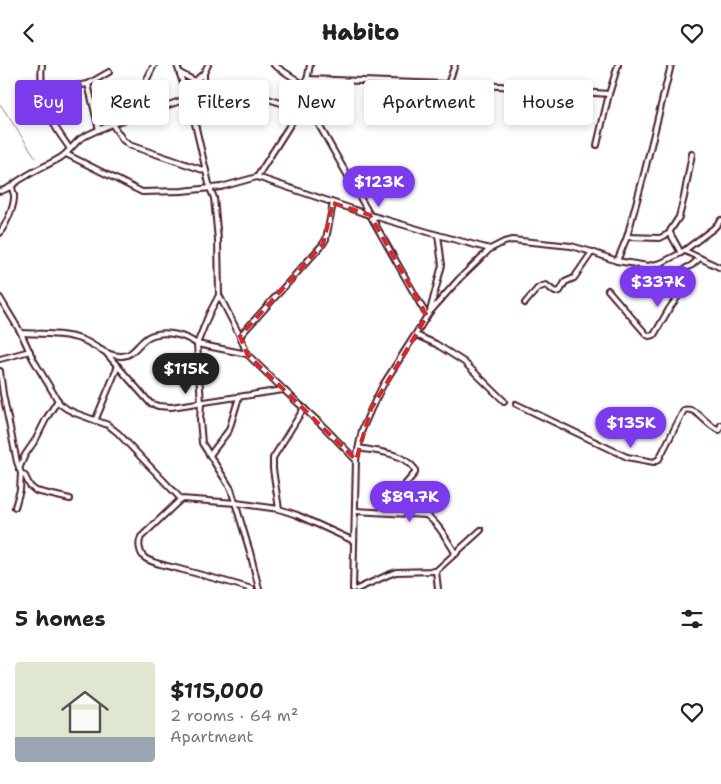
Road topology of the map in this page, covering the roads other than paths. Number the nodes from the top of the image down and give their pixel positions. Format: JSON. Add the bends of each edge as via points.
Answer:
{"nodes":[{"id":1,"x":42,"y":65,"type":"edge"},
{"id":2,"x":154,"y":65,"type":"edge"},
{"id":3,"x":177,"y":65,"type":"edge"},
{"id":4,"x":208,"y":65,"type":"edge"},
{"id":5,"x":274,"y":65,"type":"edge"},
{"id":6,"x":310,"y":65,"type":"edge"},
{"id":7,"x":456,"y":65,"type":"edge"},
{"id":8,"x":618,"y":65,"type":"edge"},
{"id":9,"x":671,"y":65,"type":"edge"},
{"id":10,"x":109,"y":72,"type":"dead end"},
{"id":11,"x":180,"y":73,"type":"junction"},
{"id":12,"x":204,"y":73,"type":"junction"},
{"id":13,"x":307,"y":79,"type":"joint"},
{"id":14,"x":41,"y":80,"type":"edge"},
{"id":15,"x":147,"y":80,"type":"edge"},
{"id":16,"x":182,"y":80,"type":"edge"},
{"id":17,"x":193,"y":80,"type":"edge"},
{"id":18,"x":196,"y":80,"type":"edge"},
{"id":19,"x":204,"y":80,"type":"edge"},
{"id":20,"x":297,"y":80,"type":"edge"},
{"id":21,"x":450,"y":80,"type":"edge"},
{"id":22,"x":364,"y":81,"type":"edge"},
{"id":23,"x":88,"y":84,"type":"junction"},
{"id":24,"x":82,"y":85,"type":"edge"},
{"id":25,"x":494,"y":85,"type":"edge"},
{"id":26,"x":609,"y":94,"type":"junction"},
{"id":27,"x":55,"y":125,"type":"edge"},
{"id":28,"x":110,"y":125,"type":"edge"},
{"id":29,"x":113,"y":125,"type":"edge"},
{"id":30,"x":195,"y":125,"type":"edge"},
{"id":31,"x":290,"y":125,"type":"edge"},
{"id":32,"x":319,"y":125,"type":"edge"},
{"id":33,"x":99,"y":130,"type":"junction"},
{"id":34,"x":597,"y":145,"type":"dead end"},
{"id":35,"x":70,"y":149,"type":"junction"},
{"id":36,"x":66,"y":154,"type":"junction"},
{"id":37,"x":692,"y":154,"type":"dead end"},
{"id":38,"x":206,"y":171,"type":"junction"},
{"id":39,"x":257,"y":177,"type":"junction"},
{"id":40,"x":12,"y":187,"type":"junction"},
{"id":41,"x":210,"y":188,"type":"junction"},
{"id":42,"x":0,"y":191,"type":"edge"},
{"id":43,"x":334,"y":203,"type":"junction"},
{"id":44,"x":370,"y":215,"type":"junction"},
{"id":45,"x":721,"y":220,"type":"edge"},
{"id":46,"x":0,"y":233,"type":"edge"},
{"id":47,"x":670,"y":233,"type":"junction"},
{"id":48,"x":438,"y":235,"type":"junction"},
{"id":49,"x":627,"y":237,"type":"junction"},
{"id":50,"x":490,"y":249,"type":"junction"},
{"id":51,"x":592,"y":252,"type":"junction"},
{"id":52,"x":683,"y":252,"type":"junction"},
{"id":53,"x":700,"y":258,"type":"junction"},
{"id":54,"x":617,"y":261,"type":"junction"},
{"id":55,"x":721,"y":268,"type":"edge"},
{"id":56,"x":608,"y":290,"type":"dead end"},
{"id":57,"x":220,"y":295,"type":"junction"},
{"id":58,"x":0,"y":298,"type":"edge"},
{"id":59,"x":525,"y":303,"type":"dead end"},
{"id":60,"x":428,"y":315,"type":"junction"},
{"id":61,"x":21,"y":333,"type":"junction"},
{"id":62,"x":416,"y":335,"type":"junction"},
{"id":63,"x":240,"y":336,"type":"junction"},
{"id":64,"x":198,"y":343,"type":"junction"},
{"id":65,"x":30,"y":351,"type":"junction"},
{"id":66,"x":105,"y":352,"type":"junction"},
{"id":67,"x":247,"y":354,"type":"junction"},
{"id":68,"x":0,"y":359,"type":"edge"},
{"id":69,"x":118,"y":366,"type":"junction"},
{"id":70,"x":0,"y":371,"type":"edge"},
{"id":71,"x":284,"y":390,"type":"junction"},
{"id":72,"x":2,"y":393,"type":"edge"},
{"id":73,"x":239,"y":397,"type":"junction"},
{"id":74,"x":58,"y":400,"type":"junction"},
{"id":75,"x":504,"y":401,"type":"dead end"},
{"id":76,"x":201,"y":403,"type":"junction"},
{"id":77,"x":516,"y":404,"type":"dead end"},
{"id":78,"x":304,"y":408,"type":"junction"},
{"id":79,"x":95,"y":421,"type":"junction"},
{"id":80,"x":720,"y":429,"type":"edge"},
{"id":81,"x":358,"y":448,"type":"junction"},
{"id":82,"x":210,"y":455,"type":"junction"},
{"id":83,"x":356,"y":460,"type":"junction"},
{"id":84,"x":20,"y":471,"type":"junction"},
{"id":85,"x":70,"y":499,"type":"dead end"},
{"id":86,"x":181,"y":499,"type":"junction"},
{"id":87,"x":236,"y":503,"type":"junction"},
{"id":88,"x":15,"y":507,"type":"dead end"},
{"id":89,"x":278,"y":509,"type":"junction"},
{"id":90,"x":355,"y":511,"type":"junction"},
{"id":91,"x":381,"y":512,"type":"junction"},
{"id":92,"x":481,"y":530,"type":"dead end"},
{"id":93,"x":354,"y":541,"type":"junction"},
{"id":94,"x":456,"y":554,"type":"junction"},
{"id":95,"x":436,"y":571,"type":"junction"},
{"id":96,"x":252,"y":589,"type":"edge"},
{"id":97,"x":259,"y":589,"type":"edge"},
{"id":98,"x":355,"y":589,"type":"edge"},
{"id":99,"x":438,"y":589,"type":"edge"}],
"edges":[{"from":1,"to":14,"type":"street"},
{"from":2,"to":15,"type":"street"},
{"from":3,"to":11,"type":"street"},
{"from":4,"to":12,"type":"street"},
{"from":5,"to":20,"type":"street"},
{"from":6,"to":13,"type":"street"},
{"from":7,"to":21,"type":"street"},
{"from":8,"to":26,"type":"street"},
{"from":9,"to":49,"type":"street"},
{"from":10,"to":23,"type":"street"},
{"from":11,"to":16,"type":"street"},
{"from":11,"to":17,"type":"street"},
{"from":12,"to":18,"type":"street"},
{"from":12,"to":19,"type":"street"},
{"from":13,"to":22,"type":"street"},
{"from":23,"to":24,"type":"street"},
{"from":23,"to":33,"type":"street"},
{"from":25,"to":26,"type":"street"},
{"from":26,"to":34,"type":"street"},
{"from":27,"to":35,"type":"street"},
{"from":28,"to":33,"type":"street"},
{"from":29,"to":38,"type":"street","via":[[129,145]]},
{"from":30,"to":38,"type":"street"},
{"from":31,"to":39,"type":"street"},
{"from":32,"to":44,"type":"street"},
{"from":33,"to":35,"type":"street"},
{"from":35,"to":36,"type":"street"},
{"from":36,"to":40,"type":"street"},
{"from":36,"to":41,"type":"street","via":[[142,192]]},
{"from":37,"to":47,"type":"street","via":[[679,217]]},
{"from":38,"to":41,"type":"street"},
{"from":39,"to":41,"type":"street"},
{"from":39,"to":43,"type":"street"},
{"from":40,"to":42,"type":"street"},
{"from":40,"to":46,"type":"street","via":[[14,202]]},
{"from":41,"to":57,"type":"street","via":[[215,207]]},
{"from":43,"to":44,"type":"street"},
{"from":43,"to":63,"type":"street","via":[[323,244]]},
{"from":44,"to":48,"type":"street"},
{"from":44,"to":60,"type":"street"},
{"from":45,"to":52,"type":"street"},
{"from":47,"to":49,"type":"street","via":[[660,238]]},
{"from":47,"to":52,"type":"street"},
{"from":48,"to":50,"type":"street"},
{"from":48,"to":60,"type":"street","via":[[442,265]]},
{"from":49,"to":54,"type":"street"},
{"from":50,"to":51,"type":"street","via":[[512,240],[570,246]]},
{"from":50,"to":60,"type":"street"},
{"from":51,"to":54,"type":"street"},
{"from":51,"to":59,"type":"street","via":[[574,278],[565,282],[560,291],[544,286]]},
{"from":52,"to":53,"type":"street"},
{"from":52,"to":54,"type":"street","via":[[648,266]]},
{"from":53,"to":55,"type":"street"},
{"from":53,"to":56,"type":"street","via":[[686,268],[679,295],[654,335],[646,334]]},
{"from":57,"to":63,"type":"street"},
{"from":57,"to":64,"type":"street"},
{"from":58,"to":61,"type":"street"},
{"from":60,"to":62,"type":"street"},
{"from":61,"to":65,"type":"street"},
{"from":61,"to":66,"type":"street","via":[[83,340]]},
{"from":62,"to":75,"type":"street","via":[[464,363]]},
{"from":62,"to":81,"type":"street","via":[[383,385],[362,430]]},
{"from":63,"to":67,"type":"street"},
{"from":64,"to":66,"type":"street","via":[[163,333],[152,335],[125,356]]},
{"from":64,"to":67,"type":"street"},
{"from":64,"to":76,"type":"street"},
{"from":65,"to":68,"type":"street"},
{"from":65,"to":74,"type":"street"},
{"from":66,"to":69,"type":"street"},
{"from":67,"to":71,"type":"street"},
{"from":69,"to":76,"type":"street","via":[[150,403],[158,407]]},
{"from":69,"to":79,"type":"street"},
{"from":70,"to":72,"type":"street"},
{"from":71,"to":73,"type":"street"},
{"from":71,"to":78,"type":"street"},
{"from":72,"to":84,"type":"street"},
{"from":73,"to":76,"type":"street"},
{"from":73,"to":82,"type":"street","via":[[228,430]]},
{"from":74,"to":79,"type":"street","via":[[67,409]]},
{"from":74,"to":84,"type":"street","via":[[25,455]]},
{"from":76,"to":82,"type":"street","via":[[202,443]]},
{"from":77,"to":80,"type":"street","via":[[626,457],[644,461],[659,459],[684,410],[694,410]]},
{"from":78,"to":83,"type":"street"},
{"from":78,"to":89,"type":"street","via":[[273,458]]},
{"from":79,"to":86,"type":"street","via":[[118,433]]},
{"from":81,"to":83,"type":"street"},
{"from":81,"to":91,"type":"street","via":[[401,457],[415,469]]},
{"from":82,"to":87,"type":"street"},
{"from":83,"to":90,"type":"street"},
{"from":84,"to":85,"type":"street","via":[[36,491]]},
{"from":84,"to":88,"type":"street","via":[[20,490]]},
{"from":86,"to":87,"type":"street"},
{"from":86,"to":96,"type":"street","via":[[141,537],[141,553],[158,563]]},
{"from":87,"to":89,"type":"street"},
{"from":87,"to":97,"type":"street"},
{"from":89,"to":93,"type":"street"},
{"from":90,"to":91,"type":"street"},
{"from":90,"to":93,"type":"street"},
{"from":91,"to":94,"type":"street","via":[[426,515]]},
{"from":92,"to":94,"type":"street"},
{"from":93,"to":98,"type":"street"},
{"from":94,"to":95,"type":"street"},
{"from":95,"to":98,"type":"street","via":[[396,573]]},
{"from":95,"to":99,"type":"street"}]}
